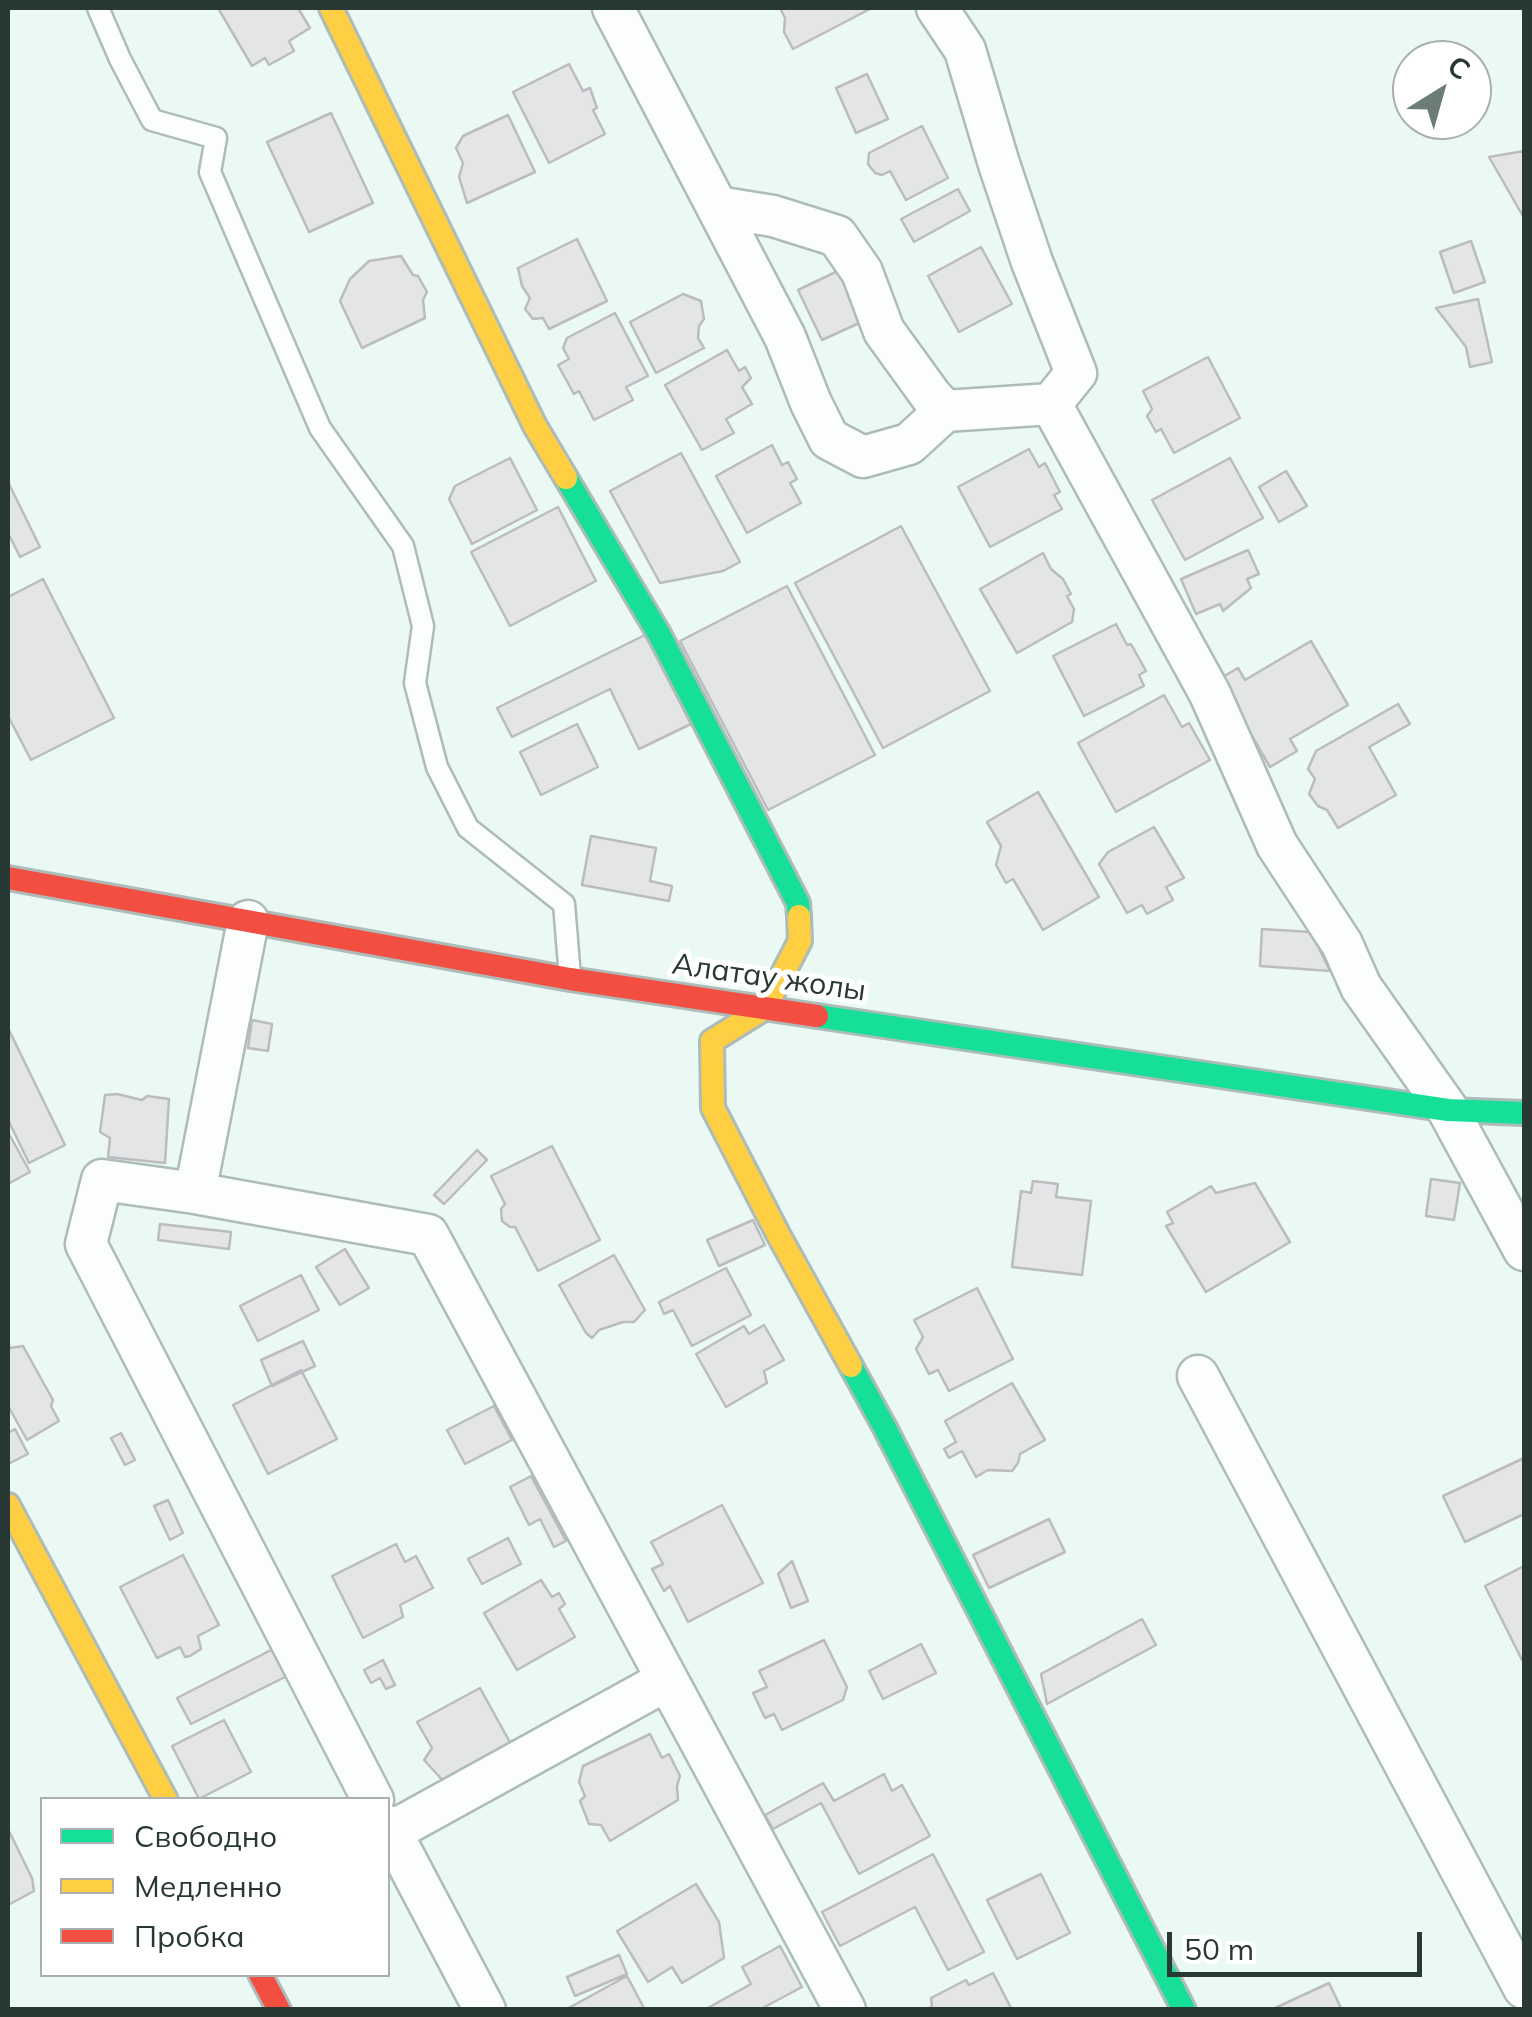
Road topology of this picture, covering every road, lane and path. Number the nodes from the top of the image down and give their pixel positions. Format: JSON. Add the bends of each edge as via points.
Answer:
{"nodes":[{"id":1,"x":98,"y":8,"type":"edge"},
{"id":2,"x":330,"y":8,"type":"edge"},
{"id":3,"x":613,"y":8,"type":"edge"},
{"id":4,"x":937,"y":8,"type":"edge"},
{"id":5,"x":717,"y":207,"type":"junction"},
{"id":6,"x":1051,"y":404,"type":"junction"},
{"id":7,"x":945,"y":411,"type":"junction"},
{"id":8,"x":8,"y":878,"type":"edge"},
{"id":9,"x":248,"y":921,"type":"junction"},
{"id":10,"x":570,"y":979,"type":"junction"},
{"id":11,"x":765,"y":1008,"type":"junction"},
{"id":12,"x":1448,"y":1110,"type":"junction"},
{"id":13,"x":1524,"y":1113,"type":"edge"},
{"id":14,"x":195,"y":1193,"type":"junction"},
{"id":15,"x":1524,"y":1250,"type":"edge"},
{"id":16,"x":1198,"y":1376,"type":"dead end"},
{"id":17,"x":8,"y":1505,"type":"edge"},
{"id":18,"x":667,"y":1680,"type":"junction"},
{"id":19,"x":164,"y":1797,"type":"edge"},
{"id":20,"x":373,"y":1797,"type":"edge"},
{"id":21,"x":390,"y":1816,"type":"edge"},
{"id":22,"x":390,"y":1830,"type":"edge"},
{"id":23,"x":262,"y":1977,"type":"edge"},
{"id":24,"x":1524,"y":1988,"type":"edge"},
{"id":25,"x":279,"y":2010,"type":"edge"},
{"id":26,"x":485,"y":2010,"type":"edge"},
{"id":27,"x":845,"y":2010,"type":"edge"},
{"id":28,"x":1184,"y":2010,"type":"edge"}],
"edges":[{"from":1,"to":10,"type":"lane","via":[[152,120],[216,138],[210,172],[320,428],[404,546],[423,626],[415,683],[438,767],[468,828],[564,904]]},
{"from":2,"to":11,"type":"street","via":[[535,426],[659,634],[798,902],[800,941]]},
{"from":3,"to":5,"type":"street"},
{"from":4,"to":6,"type":"street","via":[[965,50],[1032,262],[1076,373]]},
{"from":5,"to":7,"type":"street","via":[[838,236],[862,272],[884,331]]},
{"from":5,"to":7,"type":"street","via":[[829,439],[863,456],[909,444]]},
{"from":6,"to":7,"type":"street"},
{"from":6,"to":12,"type":"street","via":[[1210,694],[1277,845],[1342,944],[1361,987]]},
{"from":8,"to":9,"type":"street","name":"Алатау жолы"},
{"from":9,"to":10,"type":"street","name":"Алатау жолы"},
{"from":9,"to":14,"type":"street"},
{"from":10,"to":11,"type":"street","name":"Алатау жолы"},
{"from":11,"to":12,"type":"street","name":"Алатау жолы"},
{"from":11,"to":28,"type":"street","via":[[712,1041],[713,1108]]},
{"from":12,"to":13,"type":"street","name":"Алатау жолы"},
{"from":12,"to":15,"type":"street"},
{"from":14,"to":18,"type":"street","via":[[428,1234]]},
{"from":14,"to":20,"type":"street","via":[[102,1180],[86,1244]]},
{"from":16,"to":24,"type":"street"},
{"from":17,"to":19,"type":"street"},
{"from":18,"to":21,"type":"street"},
{"from":18,"to":27,"type":"street"},
{"from":22,"to":26,"type":"street"},
{"from":23,"to":25,"type":"street"}]}
